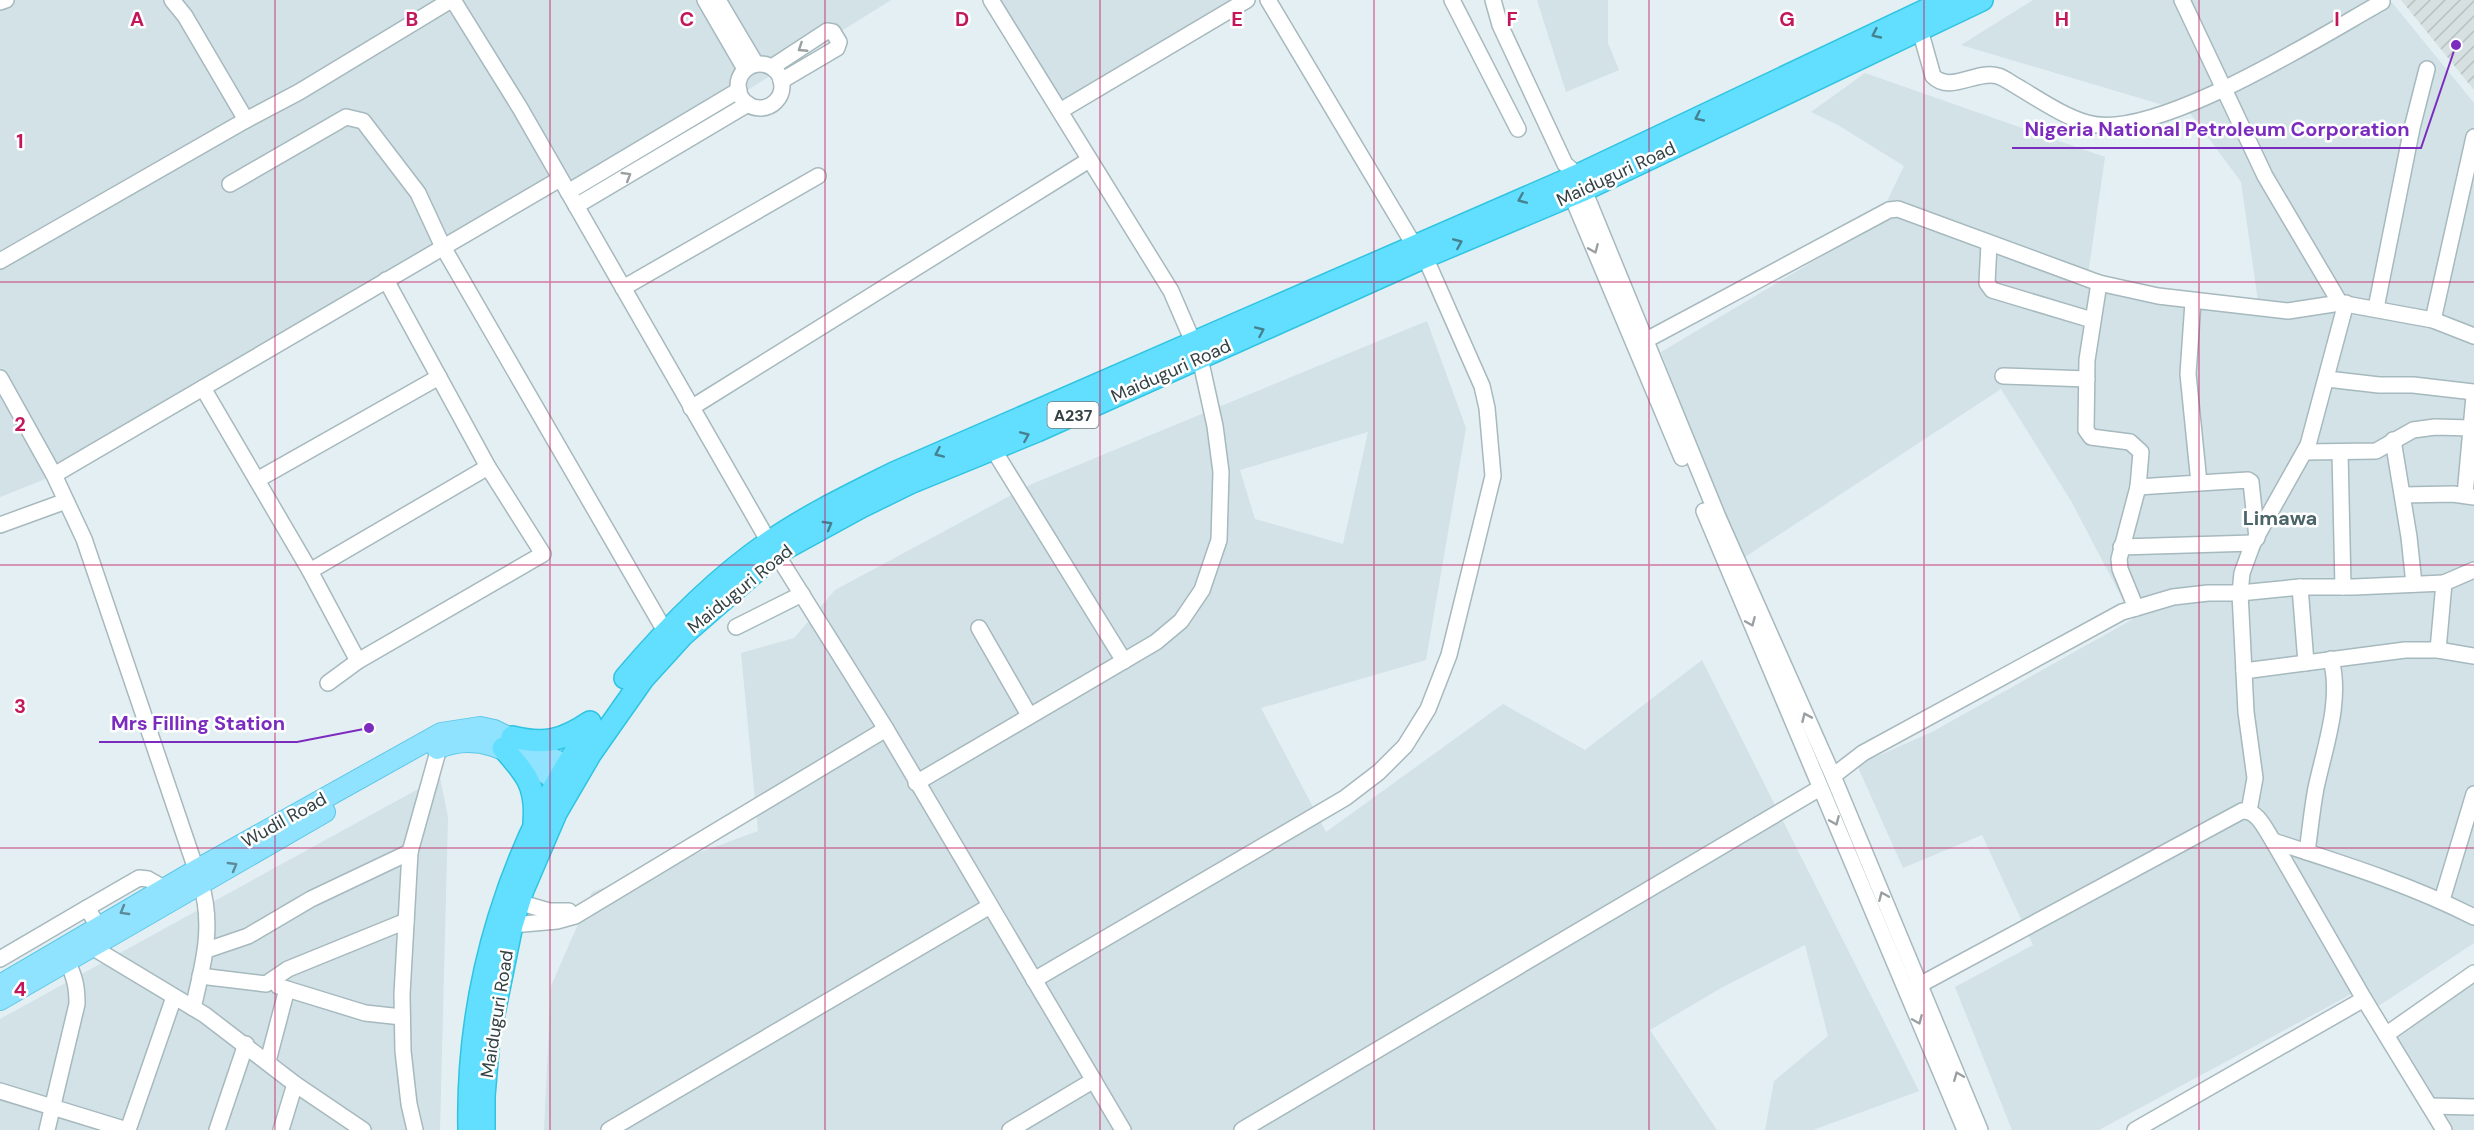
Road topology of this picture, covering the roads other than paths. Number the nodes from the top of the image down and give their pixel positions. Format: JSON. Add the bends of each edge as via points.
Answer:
{"nodes":[{"id":1,"x":6,"y":0,"type":"edge"},
{"id":2,"x":172,"y":0,"type":"edge"},
{"id":3,"x":452,"y":0,"type":"edge"},
{"id":4,"x":705,"y":0,"type":"edge"},
{"id":5,"x":718,"y":0,"type":"edge"},
{"id":6,"x":991,"y":0,"type":"edge"},
{"id":7,"x":1247,"y":0,"type":"edge"},
{"id":8,"x":1268,"y":0,"type":"edge"},
{"id":9,"x":1452,"y":0,"type":"edge"},
{"id":10,"x":1493,"y":0,"type":"edge"},
{"id":11,"x":1947,"y":0,"type":"edge"},
{"id":12,"x":1982,"y":0,"type":"edge"},
{"id":13,"x":2182,"y":0,"type":"edge"},
{"id":14,"x":0,"y":2,"type":"edge"},
{"id":15,"x":2382,"y":2,"type":"dead end"},
{"id":16,"x":1920,"y":30,"type":"junction"},
{"id":17,"x":736,"y":42,"type":"junction"},
{"id":18,"x":751,"y":67,"type":"junction"},
{"id":19,"x":772,"y":67,"type":"junction"},
{"id":20,"x":2427,"y":69,"type":"dead end"},
{"id":21,"x":781,"y":81,"type":"junction"},
{"id":22,"x":739,"y":90,"type":"junction"},
{"id":23,"x":2223,"y":90,"type":"junction"},
{"id":24,"x":748,"y":104,"type":"junction"},
{"id":25,"x":1059,"y":111,"type":"junction"},
{"id":26,"x":246,"y":120,"type":"junction"},
{"id":27,"x":682,"y":124,"type":"junction"},
{"id":28,"x":1518,"y":129,"type":"dead end"},
{"id":29,"x":2474,"y":136,"type":"edge"},
{"id":30,"x":690,"y":138,"type":"junction"},
{"id":31,"x":1089,"y":160,"type":"junction"},
{"id":32,"x":818,"y":176,"type":"dead end"},
{"id":33,"x":1573,"y":181,"type":"junction"},
{"id":34,"x":230,"y":184,"type":"dead end"},
{"id":35,"x":564,"y":185,"type":"junction"},
{"id":36,"x":576,"y":206,"type":"junction"},
{"id":37,"x":1989,"y":244,"type":"junction"},
{"id":38,"x":443,"y":247,"type":"junction"},
{"id":39,"x":1420,"y":251,"type":"junction"},
{"id":40,"x":0,"y":261,"type":"edge"},
{"id":41,"x":386,"y":280,"type":"junction"},
{"id":42,"x":2099,"y":283,"type":"junction"},
{"id":43,"x":623,"y":288,"type":"junction"},
{"id":44,"x":2193,"y":302,"type":"junction"},
{"id":45,"x":2343,"y":303,"type":"junction"},
{"id":46,"x":2376,"y":308,"type":"junction"},
{"id":47,"x":2092,"y":320,"type":"junction"},
{"id":48,"x":2433,"y":320,"type":"junction"},
{"id":49,"x":2474,"y":336,"type":"edge"},
{"id":50,"x":1639,"y":344,"type":"junction"},
{"id":51,"x":1197,"y":351,"type":"junction"},
{"id":52,"x":2003,"y":376,"type":"dead end"},
{"id":53,"x":439,"y":377,"type":"junction"},
{"id":54,"x":0,"y":378,"type":"edge"},
{"id":55,"x":2087,"y":379,"type":"junction"},
{"id":56,"x":2326,"y":379,"type":"junction"},
{"id":57,"x":202,"y":388,"type":"junction"},
{"id":58,"x":2474,"y":394,"type":"edge"},
{"id":59,"x":691,"y":408,"type":"junction"},
{"id":60,"x":2471,"y":428,"type":"junction"},
{"id":61,"x":2393,"y":440,"type":"junction"},
{"id":62,"x":993,"y":449,"type":"junction"},
{"id":63,"x":2305,"y":452,"type":"junction"},
{"id":64,"x":2340,"y":452,"type":"junction"},
{"id":65,"x":488,"y":467,"type":"junction"},
{"id":66,"x":54,"y":475,"type":"junction"},
{"id":67,"x":256,"y":480,"type":"junction"},
{"id":68,"x":2199,"y":483,"type":"junction"},
{"id":69,"x":2138,"y":487,"type":"junction"},
{"id":70,"x":2403,"y":495,"type":"junction"},
{"id":71,"x":2469,"y":496,"type":"edge"},
{"id":72,"x":66,"y":501,"type":"junction"},
{"id":73,"x":0,"y":525,"type":"edge"},
{"id":74,"x":2255,"y":541,"type":"junction"},
{"id":75,"x":2121,"y":547,"type":"junction"},
{"id":76,"x":773,"y":548,"type":"junction"},
{"id":77,"x":2474,"y":570,"type":"edge"},
{"id":78,"x":310,"y":571,"type":"junction"},
{"id":79,"x":2444,"y":583,"type":"junction"},
{"id":80,"x":2414,"y":584,"type":"junction"},
{"id":81,"x":2301,"y":587,"type":"junction"},
{"id":82,"x":2343,"y":587,"type":"junction"},
{"id":83,"x":2240,"y":593,"type":"junction"},
{"id":84,"x":802,"y":594,"type":"junction"},
{"id":85,"x":2136,"y":608,"type":"junction"},
{"id":86,"x":736,"y":627,"type":"dead end"},
{"id":87,"x":979,"y":628,"type":"dead end"},
{"id":88,"x":665,"y":631,"type":"junction"},
{"id":89,"x":2438,"y":650,"type":"junction"},
{"id":90,"x":2474,"y":656,"type":"edge"},
{"id":91,"x":2331,"y":660,"type":"junction"},
{"id":92,"x":358,"y":661,"type":"junction"},
{"id":93,"x":1124,"y":661,"type":"junction"},
{"id":94,"x":2306,"y":663,"type":"junction"},
{"id":95,"x":2244,"y":671,"type":"junction"},
{"id":96,"x":328,"y":683,"type":"dead end"},
{"id":97,"x":1029,"y":715,"type":"junction"},
{"id":98,"x":598,"y":717,"type":"junction"},
{"id":99,"x":886,"y":729,"type":"junction"},
{"id":100,"x":508,"y":743,"type":"junction"},
{"id":101,"x":439,"y":748,"type":"junction"},
{"id":102,"x":405,"y":758,"type":"junction"},
{"id":103,"x":1833,"y":776,"type":"junction"},
{"id":104,"x":568,"y":777,"type":"junction"},
{"id":105,"x":916,"y":783,"type":"junction"},
{"id":106,"x":1821,"y":788,"type":"junction"},
{"id":107,"x":2474,"y":794,"type":"edge"},
{"id":108,"x":2249,"y":811,"type":"junction"},
{"id":109,"x":533,"y":828,"type":"junction"},
{"id":110,"x":2272,"y":840,"type":"junction"},
{"id":111,"x":410,"y":852,"type":"junction"},
{"id":112,"x":2307,"y":852,"type":"junction"},
{"id":113,"x":199,"y":877,"type":"junction"},
{"id":114,"x":164,"y":888,"type":"junction"},
{"id":115,"x":2442,"y":900,"type":"junction"},
{"id":116,"x":518,"y":902,"type":"junction"},
{"id":117,"x":990,"y":906,"type":"junction"},
{"id":118,"x":87,"y":908,"type":"junction"},
{"id":119,"x":584,"y":910,"type":"junction"},
{"id":120,"x":2474,"y":917,"type":"edge"},
{"id":121,"x":406,"y":921,"type":"junction"},
{"id":122,"x":512,"y":925,"type":"junction"},
{"id":123,"x":98,"y":926,"type":"junction"},
{"id":124,"x":92,"y":947,"type":"junction"},
{"id":125,"x":207,"y":950,"type":"junction"},
{"id":126,"x":5,"y":956,"type":"edge"},
{"id":127,"x":67,"y":962,"type":"junction"},
{"id":128,"x":22,"y":972,"type":"junction"},
{"id":129,"x":2474,"y":973,"type":"edge"},
{"id":130,"x":200,"y":976,"type":"junction"},
{"id":131,"x":1034,"y":980,"type":"junction"},
{"id":132,"x":270,"y":982,"type":"junction"},
{"id":133,"x":0,"y":985,"type":"edge"},
{"id":134,"x":1913,"y":988,"type":"junction"},
{"id":135,"x":287,"y":989,"type":"junction"},
{"id":136,"x":174,"y":997,"type":"junction"},
{"id":137,"x":2364,"y":999,"type":"junction"},
{"id":138,"x":0,"y":1000,"type":"edge"},
{"id":139,"x":193,"y":1008,"type":"junction"},
{"id":140,"x":402,"y":1017,"type":"junction"},
{"id":141,"x":2387,"y":1034,"type":"junction"},
{"id":142,"x":246,"y":1044,"type":"junction"},
{"id":143,"x":268,"y":1061,"type":"junction"},
{"id":144,"x":1094,"y":1080,"type":"junction"},
{"id":145,"x":295,"y":1084,"type":"junction"},
{"id":146,"x":0,"y":1091,"type":"edge"},
{"id":147,"x":2430,"y":1106,"type":"junction"},
{"id":148,"x":53,"y":1107,"type":"junction"},
{"id":149,"x":2474,"y":1107,"type":"edge"},
{"id":150,"x":46,"y":1130,"type":"edge"},
{"id":151,"x":127,"y":1130,"type":"edge"},
{"id":152,"x":217,"y":1130,"type":"edge"},
{"id":153,"x":281,"y":1130,"type":"edge"},
{"id":154,"x":363,"y":1130,"type":"edge"},
{"id":155,"x":415,"y":1130,"type":"edge"},
{"id":156,"x":469,"y":1130,"type":"edge"},
{"id":157,"x":484,"y":1130,"type":"edge"},
{"id":158,"x":609,"y":1130,"type":"edge"},
{"id":159,"x":1010,"y":1130,"type":"edge"},
{"id":160,"x":1123,"y":1130,"type":"edge"},
{"id":161,"x":1242,"y":1130,"type":"edge"},
{"id":162,"x":1965,"y":1130,"type":"edge"},
{"id":163,"x":1980,"y":1130,"type":"edge"},
{"id":164,"x":2135,"y":1130,"type":"edge"},
{"id":165,"x":2444,"y":1130,"type":"edge"}],
"edges":[{"from":1,"to":14,"type":"street"},
{"from":2,"to":26,"type":"street"},
{"from":3,"to":26,"type":"street"},
{"from":3,"to":35,"type":"street"},
{"from":4,"to":17,"type":"street"},
{"from":5,"to":17,"type":"street"},
{"from":6,"to":25,"type":"street"},
{"from":7,"to":25,"type":"street"},
{"from":8,"to":39,"type":"street"},
{"from":9,"to":28,"type":"street"},
{"from":10,"to":33,"type":"street","via":[[1500,25]]},
{"from":11,"to":33,"type":"highway","name":"Maiduguri Road","number":"A237","one_way":true},
{"from":12,"to":16,"type":"highway","name":"Maiduguri Road","number":"A237"},
{"from":13,"to":23,"type":"street"},
{"from":15,"to":23,"type":"street"},
{"from":16,"to":23,"type":"street","via":[[1933,76],[1938,80],[1947,83],[1997,75],[2088,124],[2109,126],[2160,117]]},
{"from":16,"to":33,"type":"highway","name":"Maiduguri Road","number":"A237"},
{"from":17,"to":18,"type":"street"},
{"from":18,"to":19,"type":"street"},
{"from":18,"to":22,"type":"street","via":[[739,79]]},
{"from":19,"to":21,"type":"street"},
{"from":21,"to":19,"type":"street","one_way":true,"via":[[837,48],[839,42],[833,32]]},
{"from":20,"to":46,"type":"street"},
{"from":21,"to":24,"type":"street","via":[[778,97],[770,105]]},
{"from":22,"to":24,"type":"street"},
{"from":22,"to":27,"type":"street"},
{"from":23,"to":45,"type":"street","via":[[2265,176]]},
{"from":24,"to":30,"type":"street"},
{"from":25,"to":31,"type":"street"},
{"from":26,"to":40,"type":"street"},
{"from":27,"to":30,"type":"street"},
{"from":27,"to":35,"type":"street"},
{"from":29,"to":48,"type":"street"},
{"from":36,"to":30,"type":"street","one_way":true},
{"from":31,"to":51,"type":"street","via":[[1171,291]]},
{"from":31,"to":59,"type":"street"},
{"from":32,"to":43,"type":"street"},
{"from":33,"to":39,"type":"highway","name":"Maiduguri Road","number":"A237"},
{"from":33,"to":50,"type":"street"},
{"from":34,"to":38,"type":"street","via":[[346,117],[353,117],[363,121],[418,193]]},
{"from":35,"to":36,"type":"street"},
{"from":35,"to":38,"type":"street"},
{"from":36,"to":43,"type":"street"},
{"from":37,"to":42,"type":"street"},
{"from":37,"to":47,"type":"street","via":[[1989,287]]},
{"from":37,"to":50,"type":"street","via":[[1908,213],[1889,210]]},
{"from":38,"to":41,"type":"street"},
{"from":38,"to":88,"type":"street"},
{"from":39,"to":51,"type":"highway","name":"Maiduguri Road","number":"A237"},
{"from":39,"to":131,"type":"street","via":[[1482,386],[1493,476],[1449,655],[1428,710],[1405,746],[1345,798]]},
{"from":41,"to":53,"type":"street"},
{"from":41,"to":57,"type":"street"},
{"from":42,"to":44,"type":"street"},
{"from":42,"to":47,"type":"street"},
{"from":43,"to":59,"type":"street"},
{"from":44,"to":45,"type":"street","via":[[2288,311]]},
{"from":44,"to":68,"type":"street","via":[[2188,374]]},
{"from":45,"to":46,"type":"street"},
{"from":45,"to":56,"type":"street"},
{"from":46,"to":48,"type":"street"},
{"from":47,"to":55,"type":"street"},
{"from":48,"to":49,"type":"street"},
{"from":103,"to":50,"type":"street","one_way":true},
{"from":50,"to":106,"type":"street","one_way":true},
{"from":62,"to":51,"type":"highway","name":"Maiduguri Road","number":"A237","one_way":true},
{"from":51,"to":76,"type":"highway","name":"Maiduguri Road","number":"A237","one_way":true,"via":[[894,473],[844,498]]},
{"from":51,"to":93,"type":"street","via":[[1221,471],[1218,540],[1202,590],[1180,621],[1156,642]]},
{"from":52,"to":55,"type":"street"},
{"from":53,"to":65,"type":"street"},
{"from":53,"to":67,"type":"street"},
{"from":54,"to":66,"type":"street"},
{"from":55,"to":69,"type":"street","via":[[2086,434],[2136,445],[2141,452]]},
{"from":56,"to":58,"type":"street"},
{"from":56,"to":63,"type":"street"},
{"from":57,"to":66,"type":"street"},
{"from":57,"to":67,"type":"street"},
{"from":58,"to":60,"type":"street"},
{"from":59,"to":76,"type":"street"},
{"from":60,"to":61,"type":"street","via":[[2413,430]]},
{"from":60,"to":71,"type":"street"},
{"from":61,"to":64,"type":"street","via":[[2376,451]]},
{"from":61,"to":70,"type":"street"},
{"from":76,"to":62,"type":"highway","name":"Maiduguri Road","number":"A237","one_way":true,"via":[[910,483]]},
{"from":62,"to":93,"type":"street"},
{"from":63,"to":64,"type":"street"},
{"from":63,"to":74,"type":"street"},
{"from":64,"to":82,"type":"street"},
{"from":65,"to":78,"type":"street"},
{"from":65,"to":92,"type":"street","via":[[543,554]]},
{"from":66,"to":72,"type":"street"},
{"from":67,"to":78,"type":"street"},
{"from":68,"to":69,"type":"street"},
{"from":68,"to":74,"type":"street","via":[[2252,482]]},
{"from":69,"to":75,"type":"street"},
{"from":70,"to":71,"type":"street"},
{"from":70,"to":80,"type":"street"},
{"from":72,"to":73,"type":"street"},
{"from":72,"to":113,"type":"street","via":[[84,539]]},
{"from":74,"to":75,"type":"street"},
{"from":74,"to":83,"type":"street","via":[[2242,573]]},
{"from":75,"to":85,"type":"street","via":[[2120,569]]},
{"from":76,"to":84,"type":"street"},
{"from":76,"to":88,"type":"highway","name":"Maiduguri Road","number":"A237","via":[[700,597]]},
{"from":76,"to":104,"type":"highway","name":"Maiduguri Road","number":"A237","via":[[643,679]]},
{"from":77,"to":79,"type":"street"},
{"from":78,"to":92,"type":"street"},
{"from":79,"to":80,"type":"street"},
{"from":79,"to":89,"type":"street"},
{"from":80,"to":82,"type":"street"},
{"from":81,"to":82,"type":"street"},
{"from":81,"to":83,"type":"street"},
{"from":81,"to":94,"type":"street"},
{"from":83,"to":85,"type":"street","via":[[2173,597]]},
{"from":83,"to":95,"type":"street"},
{"from":84,"to":86,"type":"street"},
{"from":84,"to":99,"type":"street"},
{"from":85,"to":103,"type":"street","via":[[2122,612],[1863,753]]},
{"from":87,"to":97,"type":"street"},
{"from":88,"to":98,"type":"highway","name":"Maiduguri Road","number":"A237"},
{"from":89,"to":90,"type":"street"},
{"from":89,"to":91,"type":"street","via":[[2405,650]]},
{"from":91,"to":94,"type":"street"},
{"from":91,"to":112,"type":"street","via":[[2335,688],[2332,714]]},
{"from":92,"to":96,"type":"street"},
{"from":93,"to":97,"type":"street"},
{"from":94,"to":95,"type":"street"},
{"from":95,"to":108,"type":"street","via":[[2247,735],[2255,778]]},
{"from":97,"to":105,"type":"street"},
{"from":98,"to":100,"type":"highway","via":[[567,737]]},
{"from":98,"to":104,"type":"highway","name":"Maiduguri Road","number":"A237"},
{"from":99,"to":105,"type":"street"},
{"from":99,"to":119,"type":"street"},
{"from":100,"to":101,"type":"main road","name":"Wudil Road","via":[[466,742]]},
{"from":100,"to":102,"type":"main road","name":"Wudil Road","via":[[494,730],[461,729],[441,733]]},
{"from":100,"to":104,"type":"main road","name":"Wudil Road"},
{"from":100,"to":109,"type":"highway","via":[[532,786]]},
{"from":101,"to":102,"type":"main road","name":"Wudil Road"},
{"from":101,"to":111,"type":"street"},
{"from":102,"to":113,"type":"main road","name":"Wudil Road"},
{"from":134,"to":103,"type":"street","one_way":true},
{"from":104,"to":109,"type":"highway","name":"Maiduguri Road","number":"A237"},
{"from":104,"to":116,"type":"highway","name":"Maiduguri Road","number":"A237"},
{"from":105,"to":117,"type":"street"},
{"from":106,"to":134,"type":"street","one_way":true},
{"from":106,"to":161,"type":"street"},
{"from":107,"to":115,"type":"street"},
{"from":108,"to":110,"type":"street"},
{"from":108,"to":134,"type":"street","via":[[2242,811]]},
{"from":109,"to":156,"type":"highway","name":"Maiduguri Road","number":"A237","via":[[489,944],[471,1054]]},
{"from":110,"to":112,"type":"street"},
{"from":110,"to":137,"type":"street"},
{"from":111,"to":121,"type":"street"},
{"from":111,"to":125,"type":"street","via":[[311,899],[248,936]]},
{"from":112,"to":115,"type":"street"},
{"from":113,"to":114,"type":"main road","name":"Wudil Road"},
{"from":113,"to":124,"type":"main road","name":"Wudil Road"},
{"from":113,"to":125,"type":"street","via":[[208,914]]},
{"from":114,"to":118,"type":"street","via":[[139,878]]},
{"from":114,"to":123,"type":"main road","name":"Wudil Road","one_way":true},
{"from":115,"to":120,"type":"street"},
{"from":116,"to":119,"type":"street","via":[[549,911]]},
{"from":116,"to":122,"type":"highway","name":"Maiduguri Road","number":"A237"},
{"from":117,"to":131,"type":"street"},
{"from":117,"to":158,"type":"street"},
{"from":118,"to":123,"type":"street"},
{"from":118,"to":126,"type":"street"},
{"from":119,"to":122,"type":"street","via":[[557,921]]},
{"from":121,"to":132,"type":"street","via":[[288,969]]},
{"from":121,"to":140,"type":"street"},
{"from":122,"to":157,"type":"highway","name":"Maiduguri Road","number":"A237","via":[[489,1038]]},
{"from":123,"to":128,"type":"main road","name":"Wudil Road"},
{"from":124,"to":127,"type":"main road","name":"Wudil Road"},
{"from":124,"to":136,"type":"street"},
{"from":125,"to":130,"type":"street"},
{"from":126,"to":128,"type":"street"},
{"from":127,"to":138,"type":"main road","name":"Wudil Road"},
{"from":127,"to":148,"type":"street","via":[[74,974],[77,1004]]},
{"from":128,"to":133,"type":"main road","name":"Wudil Road"},
{"from":129,"to":141,"type":"street"},
{"from":130,"to":132,"type":"street","via":[[262,985]]},
{"from":130,"to":139,"type":"street"},
{"from":131,"to":144,"type":"street"},
{"from":132,"to":135,"type":"street"},
{"from":134,"to":162,"type":"street","one_way":true},
{"from":163,"to":134,"type":"street","one_way":true},
{"from":135,"to":140,"type":"street","via":[[365,1013]]},
{"from":135,"to":143,"type":"street"},
{"from":136,"to":139,"type":"street"},
{"from":136,"to":151,"type":"street"},
{"from":137,"to":141,"type":"street"},
{"from":137,"to":164,"type":"street"},
{"from":139,"to":142,"type":"street"},
{"from":140,"to":155,"type":"street","via":[[403,1052]]},
{"from":141,"to":147,"type":"street"},
{"from":142,"to":143,"type":"street"},
{"from":142,"to":152,"type":"street"},
{"from":143,"to":145,"type":"street"},
{"from":144,"to":159,"type":"street"},
{"from":144,"to":160,"type":"street"},
{"from":145,"to":153,"type":"street"},
{"from":145,"to":154,"type":"street"},
{"from":146,"to":148,"type":"street"},
{"from":147,"to":149,"type":"street"},
{"from":147,"to":165,"type":"street"},
{"from":148,"to":150,"type":"street"},
{"from":148,"to":151,"type":"street"}]}
